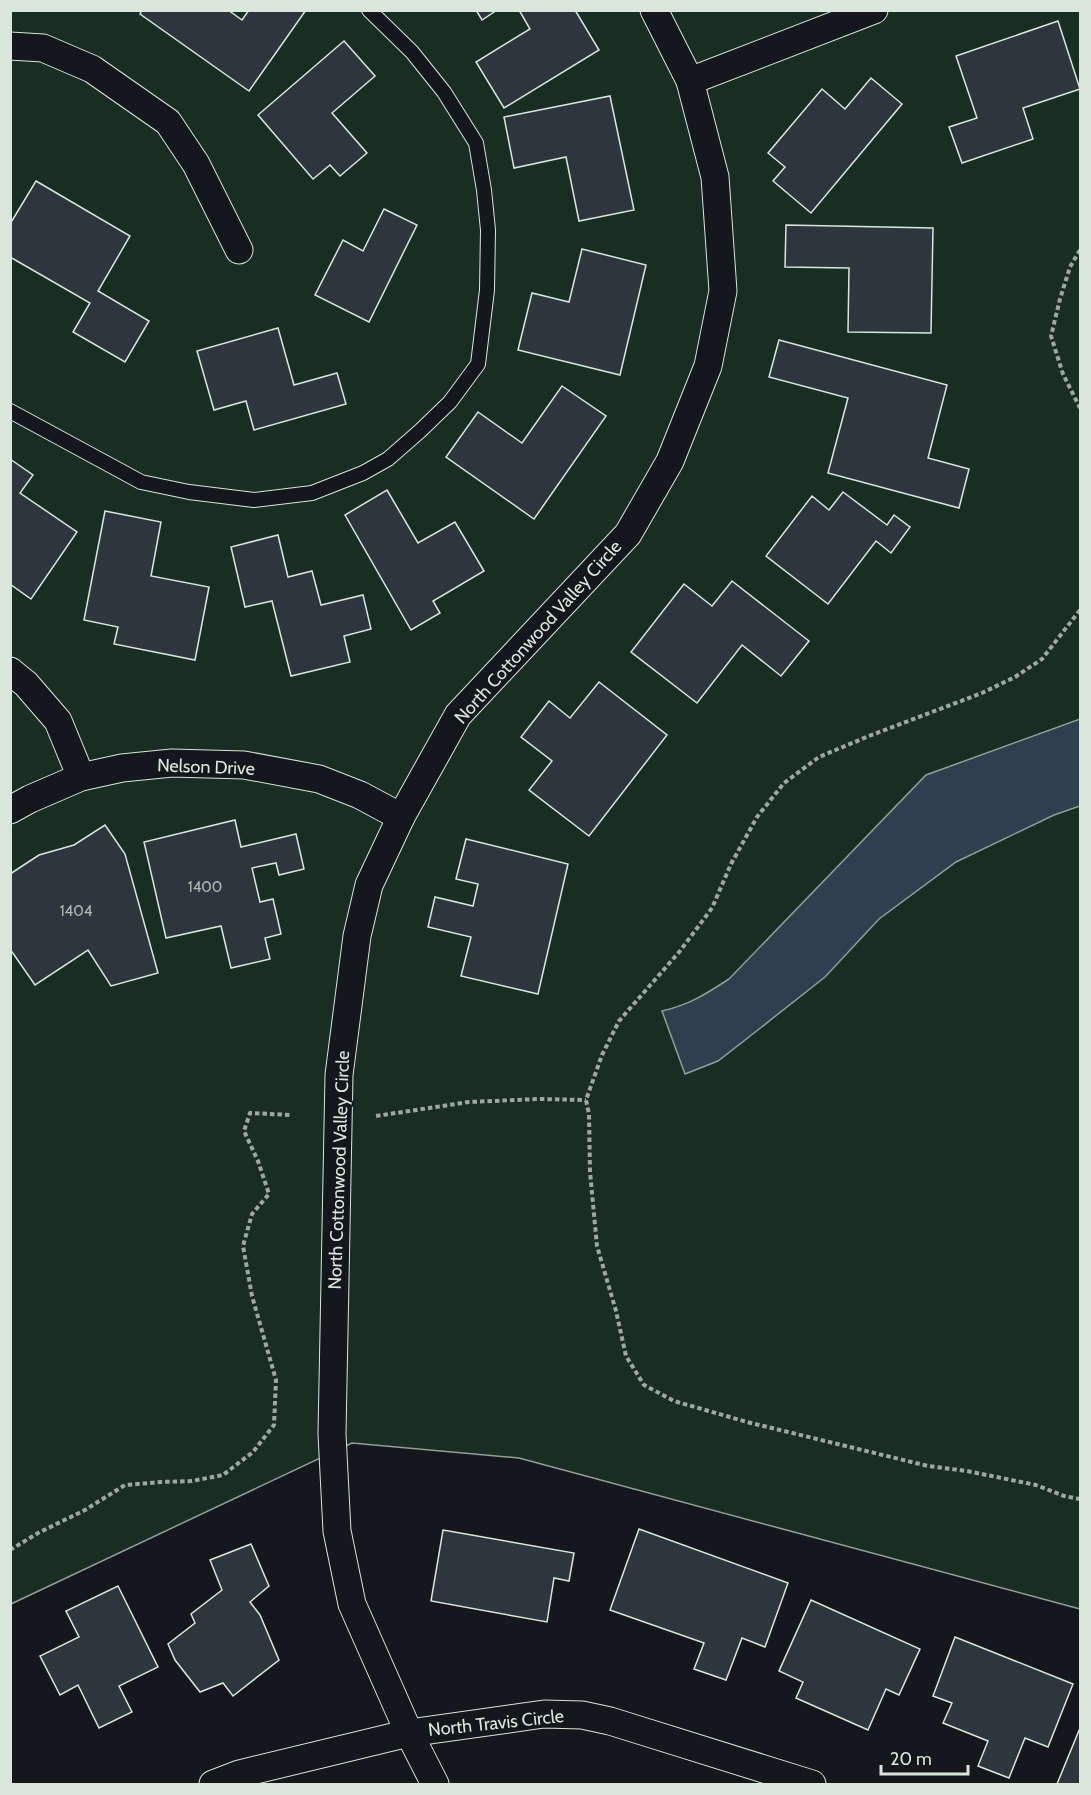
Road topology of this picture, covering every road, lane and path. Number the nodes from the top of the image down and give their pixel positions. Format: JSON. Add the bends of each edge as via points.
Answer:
{"nodes":[{"id":1,"x":369,"y":10,"type":"edge"},
{"id":2,"x":654,"y":10,"type":"edge"},
{"id":3,"x":874,"y":10,"type":"edge"},
{"id":4,"x":10,"y":46,"type":"edge"},
{"id":5,"x":690,"y":81,"type":"junction"},
{"id":6,"x":238,"y":250,"type":"dead end"},
{"id":7,"x":1080,"y":250,"type":"edge"},
{"id":8,"x":1080,"y":408,"type":"edge"},
{"id":9,"x":10,"y":411,"type":"edge"},
{"id":10,"x":1080,"y":610,"type":"edge"},
{"id":11,"x":10,"y":671,"type":"edge"},
{"id":12,"x":81,"y":777,"type":"junction"},
{"id":13,"x":10,"y":810,"type":"edge"},
{"id":14,"x":401,"y":817,"type":"junction"},
{"id":15,"x":586,"y":1100,"type":"junction"},
{"id":16,"x":290,"y":1115,"type":"dead end"},
{"id":17,"x":376,"y":1116,"type":"dead end"},
{"id":18,"x":1080,"y":1499,"type":"edge"},
{"id":19,"x":10,"y":1550,"type":"edge"},
{"id":20,"x":409,"y":1733,"type":"junction"},
{"id":21,"x":762,"y":1777,"type":"edge"},
{"id":22,"x":213,"y":1785,"type":"edge"},
{"id":23,"x":435,"y":1785,"type":"edge"},
{"id":24,"x":812,"y":1785,"type":"edge"}],
"edges":[{"from":1,"to":9,"type":"lane","via":[[412,52],[444,92],[476,143],[488,230],[487,290],[478,364],[450,402],[388,459],[363,473],[312,493],[254,500],[141,482]]},
{"from":2,"to":5,"type":"street","name":"North Cottonwood Valley Circle"},
{"from":3,"to":5,"type":"street"},
{"from":4,"to":6,"type":"street","via":[[43,48],[92,69],[168,122],[196,164]]},
{"from":5,"to":14,"type":"street","name":"North Cottonwood Valley Circle","via":[[715,177],[723,291],[708,366],[670,461],[628,534],[458,715]]},
{"from":7,"to":8,"type":"path","via":[[1070,267],[1051,336],[1063,374]]},
{"from":10,"to":15,"type":"path","via":[[1042,659],[1015,677],[819,757],[784,783],[757,817],[712,908],[619,1021]]},
{"from":11,"to":12,"type":"street","via":[[58,721]]},
{"from":12,"to":13,"type":"street","name":"Nelson Drive"},
{"from":12,"to":14,"type":"street","name":"Nelson Drive","via":[[172,763],[244,765],[320,779]]},
{"from":14,"to":20,"type":"street","name":"North Cottonwood Valley Circle","via":[[366,895],[339,1075],[332,1434],[337,1531],[352,1604]]},
{"from":15,"to":17,"type":"path","via":[[469,1102]]},
{"from":15,"to":18,"type":"path","via":[[597,1246],[626,1356],[644,1385],[674,1401],[757,1425],[928,1466],[1036,1485]]},
{"from":16,"to":19,"type":"path","via":[[250,1113],[244,1131],[270,1194],[252,1214],[243,1246],[252,1296],[276,1380],[274,1425],[253,1452],[223,1475],[125,1485]]},
{"from":20,"to":21,"type":"street","name":"North Travis Circle","via":[[544,1714],[582,1715],[610,1721]]},
{"from":20,"to":22,"type":"street","name":"North Travis Circle","via":[[239,1774]]},
{"from":20,"to":23,"type":"street","name":"North Cottonwood Valley Circle"},
{"from":21,"to":24,"type":"street","name":"North Travis Circle"}]}
